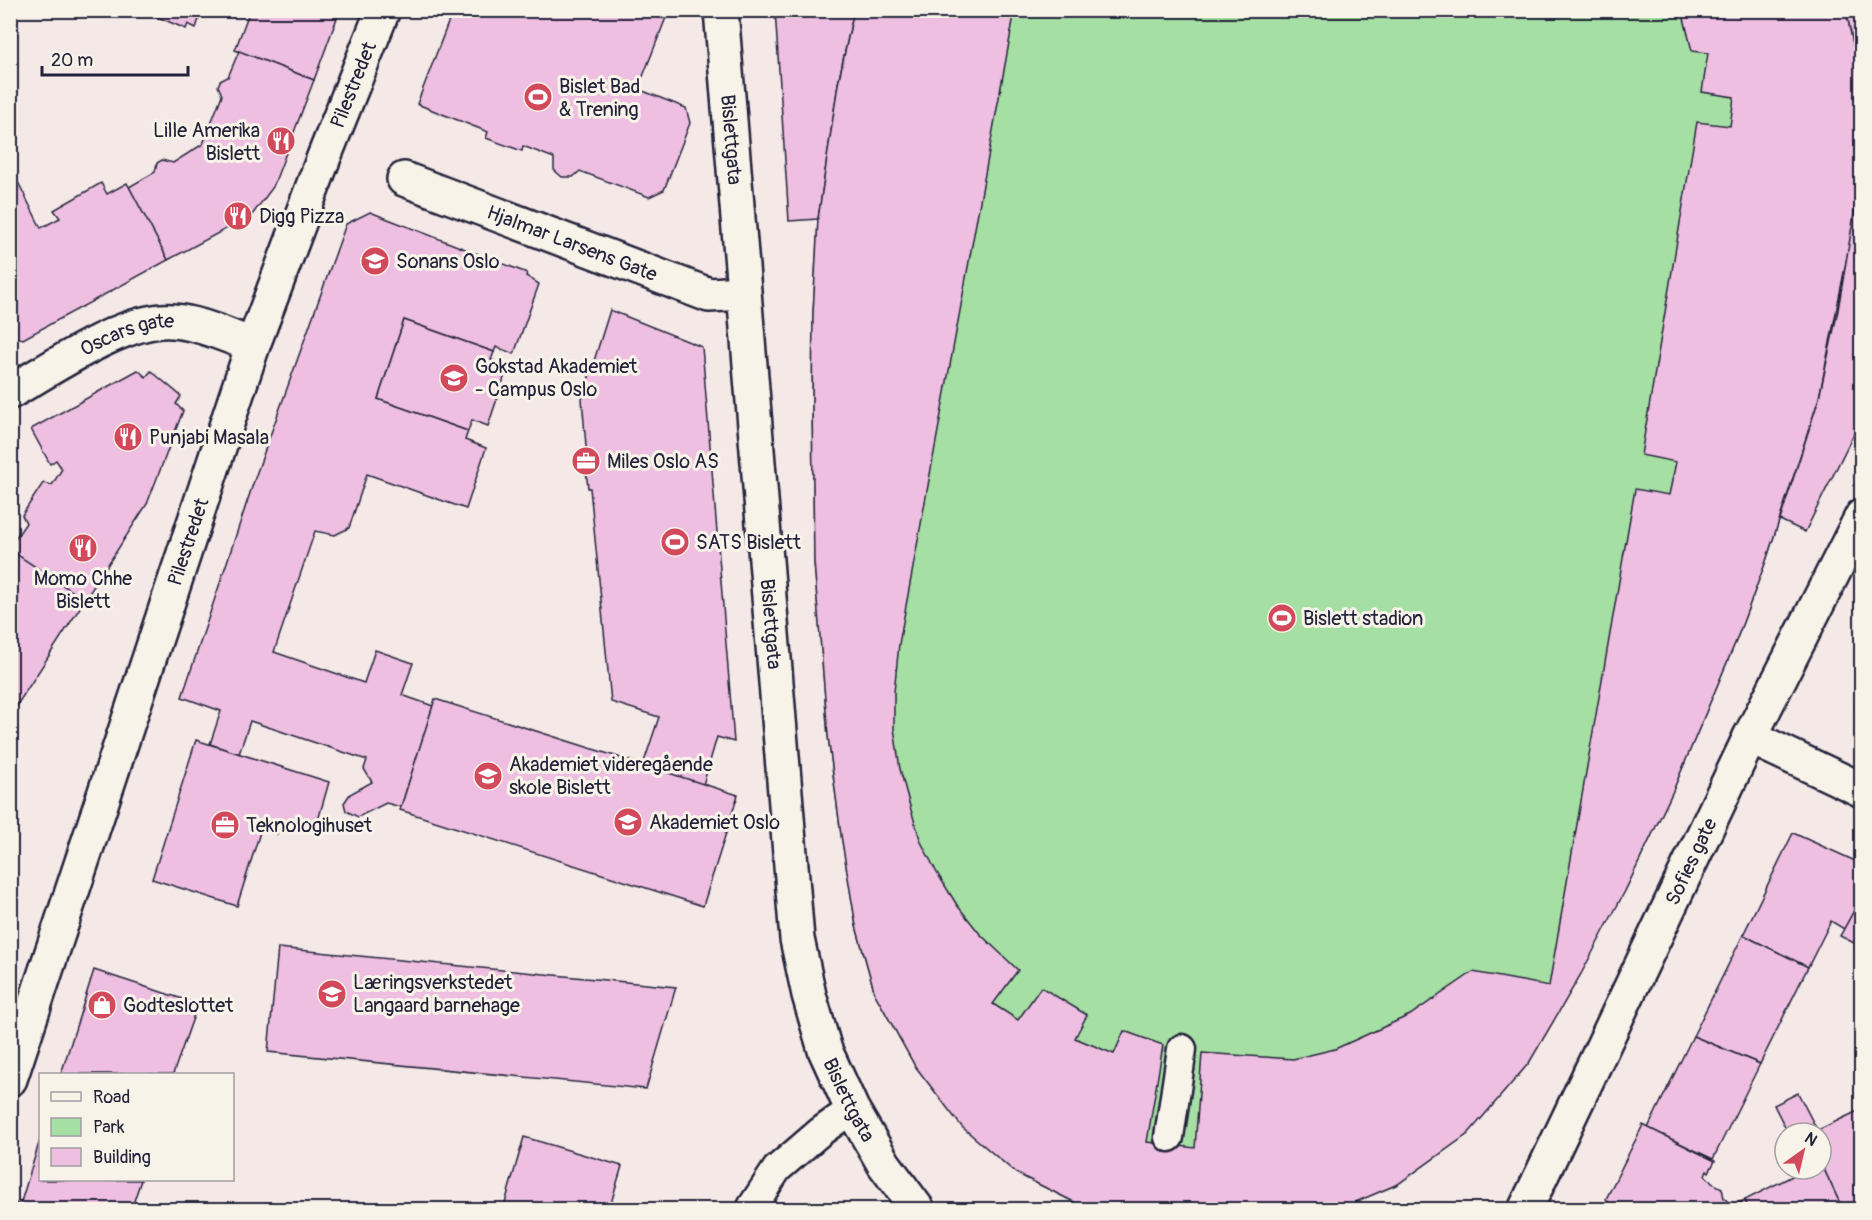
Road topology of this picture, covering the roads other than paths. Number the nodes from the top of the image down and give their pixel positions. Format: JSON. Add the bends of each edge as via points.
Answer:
{"nodes":[{"id":1,"x":383,"y":10,"type":"edge"},
{"id":2,"x":721,"y":10,"type":"edge"},
{"id":3,"x":404,"y":179,"type":"dead end"},
{"id":4,"x":743,"y":293,"type":"junction"},
{"id":5,"x":253,"y":345,"type":"junction"},
{"id":6,"x":10,"y":392,"type":"edge"},
{"id":7,"x":1862,"y":516,"type":"edge"},
{"id":8,"x":1750,"y":737,"type":"junction"},
{"id":9,"x":1862,"y":790,"type":"edge"},
{"id":10,"x":1182,"y":1049,"type":"dead end"},
{"id":11,"x":14,"y":1060,"type":"edge"},
{"id":12,"x":852,"y":1109,"type":"junction"},
{"id":13,"x":1169,"y":1137,"type":"dead end"},
{"id":14,"x":752,"y":1207,"type":"dead end"},
{"id":15,"x":918,"y":1209,"type":"edge"},
{"id":16,"x":1525,"y":1209,"type":"edge"}],
"edges":[{"from":1,"to":5,"type":"street","name":"Pilestredet"},
{"from":2,"to":4,"type":"street","name":"Bislettgata"},
{"from":3,"to":4,"type":"street","name":"Hjalmar Larsens Gate","via":[[709,295]]},
{"from":4,"to":12,"type":"street","name":"Bislettgata","via":[[797,939],[825,1050]]},
{"from":5,"to":6,"type":"street","name":"Oscars gate","via":[[201,327],[154,321],[104,339]]},
{"from":5,"to":11,"type":"street","name":"Pilestredet"},
{"from":7,"to":8,"type":"street","name":"Sofies gate"},
{"from":8,"to":9,"type":"street"},
{"from":8,"to":16,"type":"street","name":"Sofies gate"},
{"from":10,"to":13,"type":"lane"},
{"from":12,"to":14,"type":"lane","via":[[777,1169]]},
{"from":12,"to":15,"type":"street","name":"Bislettgata","via":[[884,1164]]}]}
